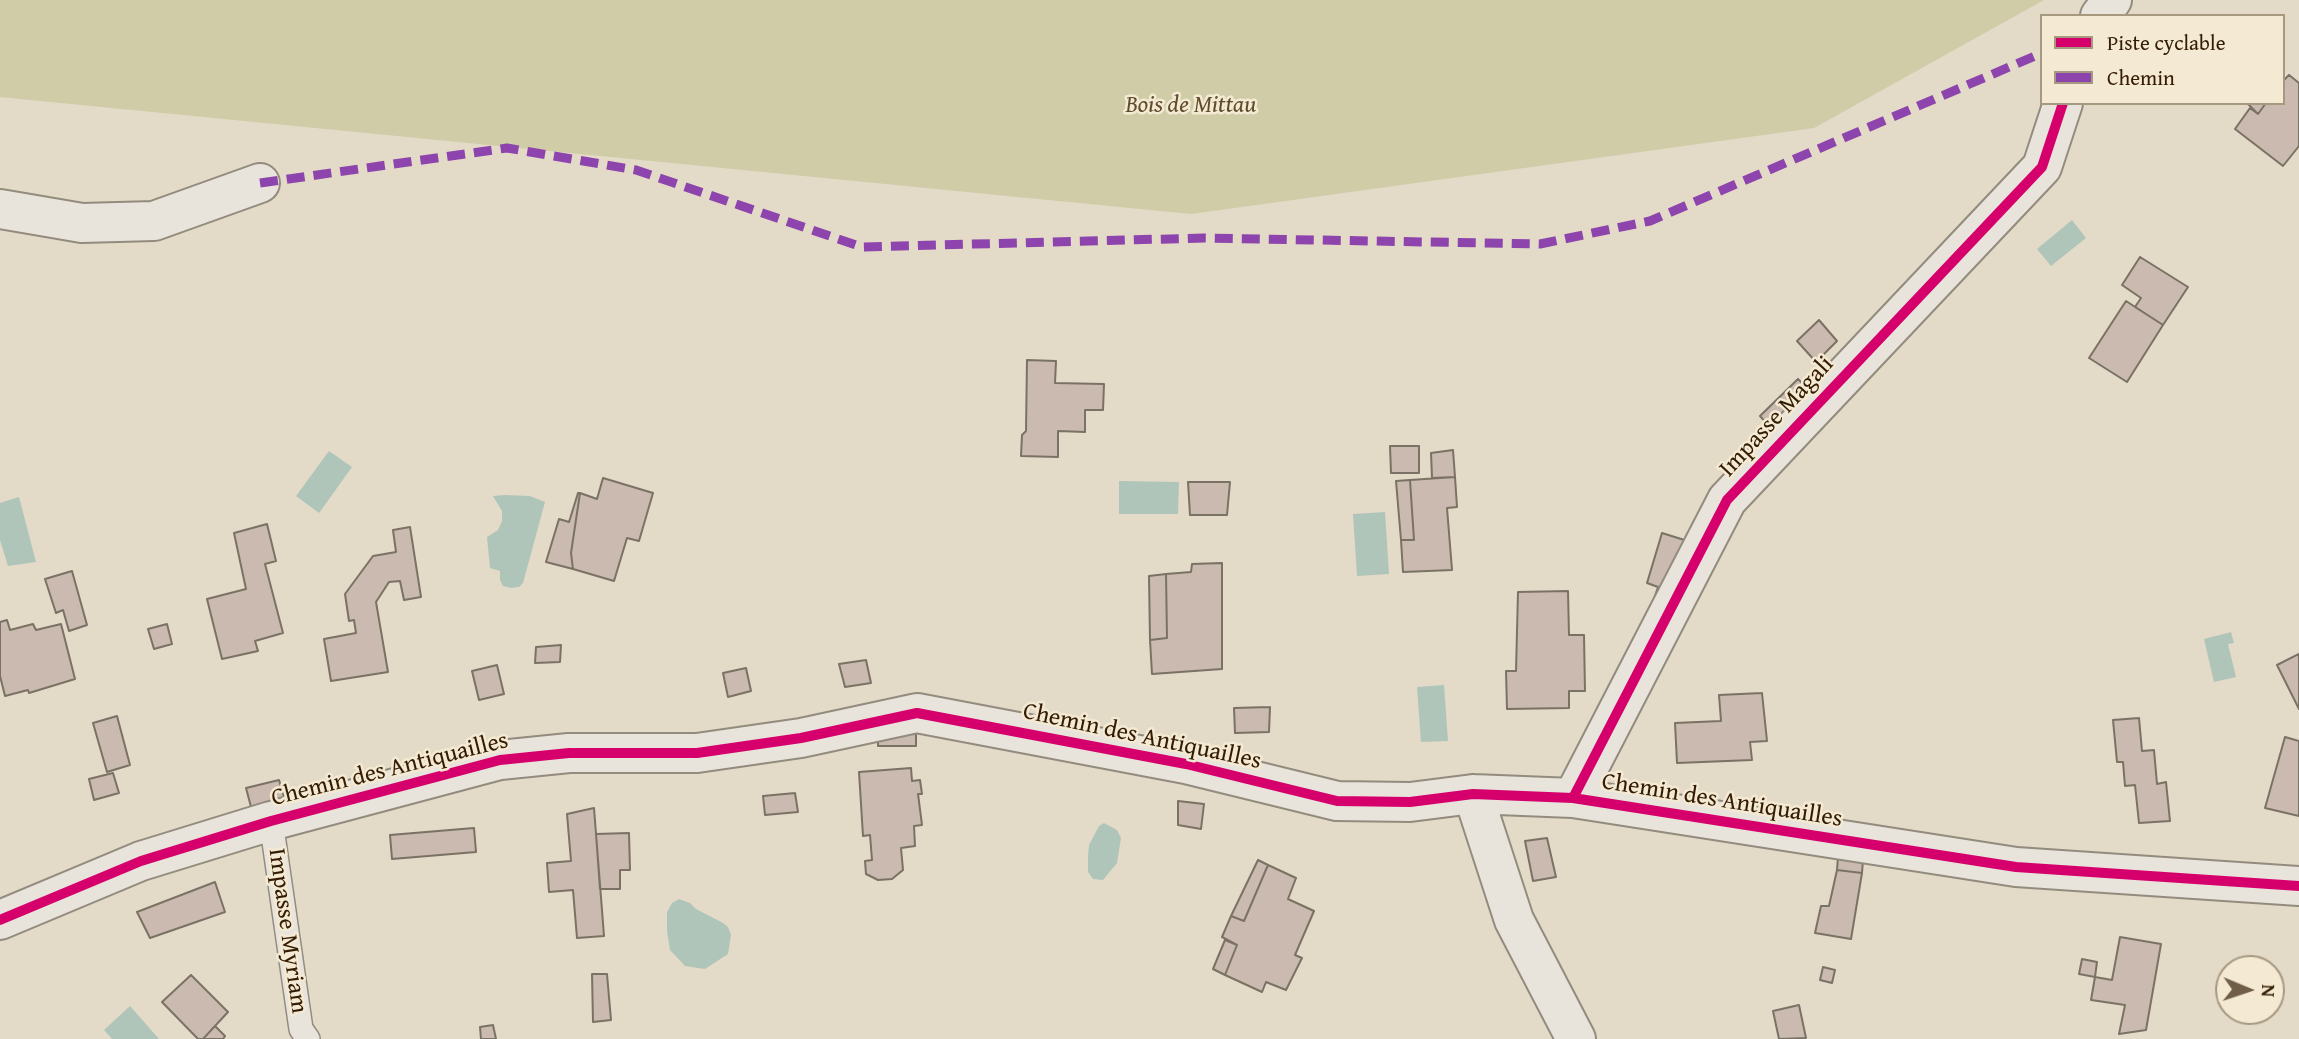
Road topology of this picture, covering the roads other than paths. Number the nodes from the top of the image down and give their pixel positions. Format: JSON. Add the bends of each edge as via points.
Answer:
{"nodes":[{"id":1,"x":2062,"y":105,"type":"edge"},
{"id":2,"x":260,"y":183,"type":"dead end"},
{"id":3,"x":0,"y":209,"type":"edge"},
{"id":4,"x":1472,"y":794,"type":"junction"},
{"id":5,"x":1573,"y":798,"type":"junction"},
{"id":6,"x":271,"y":821,"type":"junction"},
{"id":7,"x":2299,"y":886,"type":"edge"},
{"id":8,"x":0,"y":920,"type":"edge"},
{"id":9,"x":308,"y":1039,"type":"edge"},
{"id":10,"x":1576,"y":1039,"type":"edge"}],
"edges":[{"from":1,"to":5,"type":"street","name":"Impasse Magali","via":[[2042,167],[1727,500]]},
{"from":2,"to":3,"type":"street","via":[[155,221],[82,223]]},
{"from":4,"to":5,"type":"street","name":"Chemin des Antiquailles"},
{"from":4,"to":6,"type":"street","name":"Chemin des Antiquailles","via":[[1410,802],[1337,801],[1186,764],[917,713],[801,738],[697,753],[569,753],[500,761]]},
{"from":4,"to":10,"type":"street","via":[[1514,920]]},
{"from":5,"to":7,"type":"street","name":"Chemin des Antiquailles","via":[[2016,867]]},
{"from":6,"to":8,"type":"street","name":"Chemin des Antiquailles","via":[[141,861]]},
{"from":6,"to":9,"type":"lane","name":"Impasse Myriam","via":[[301,1029]]}]}
